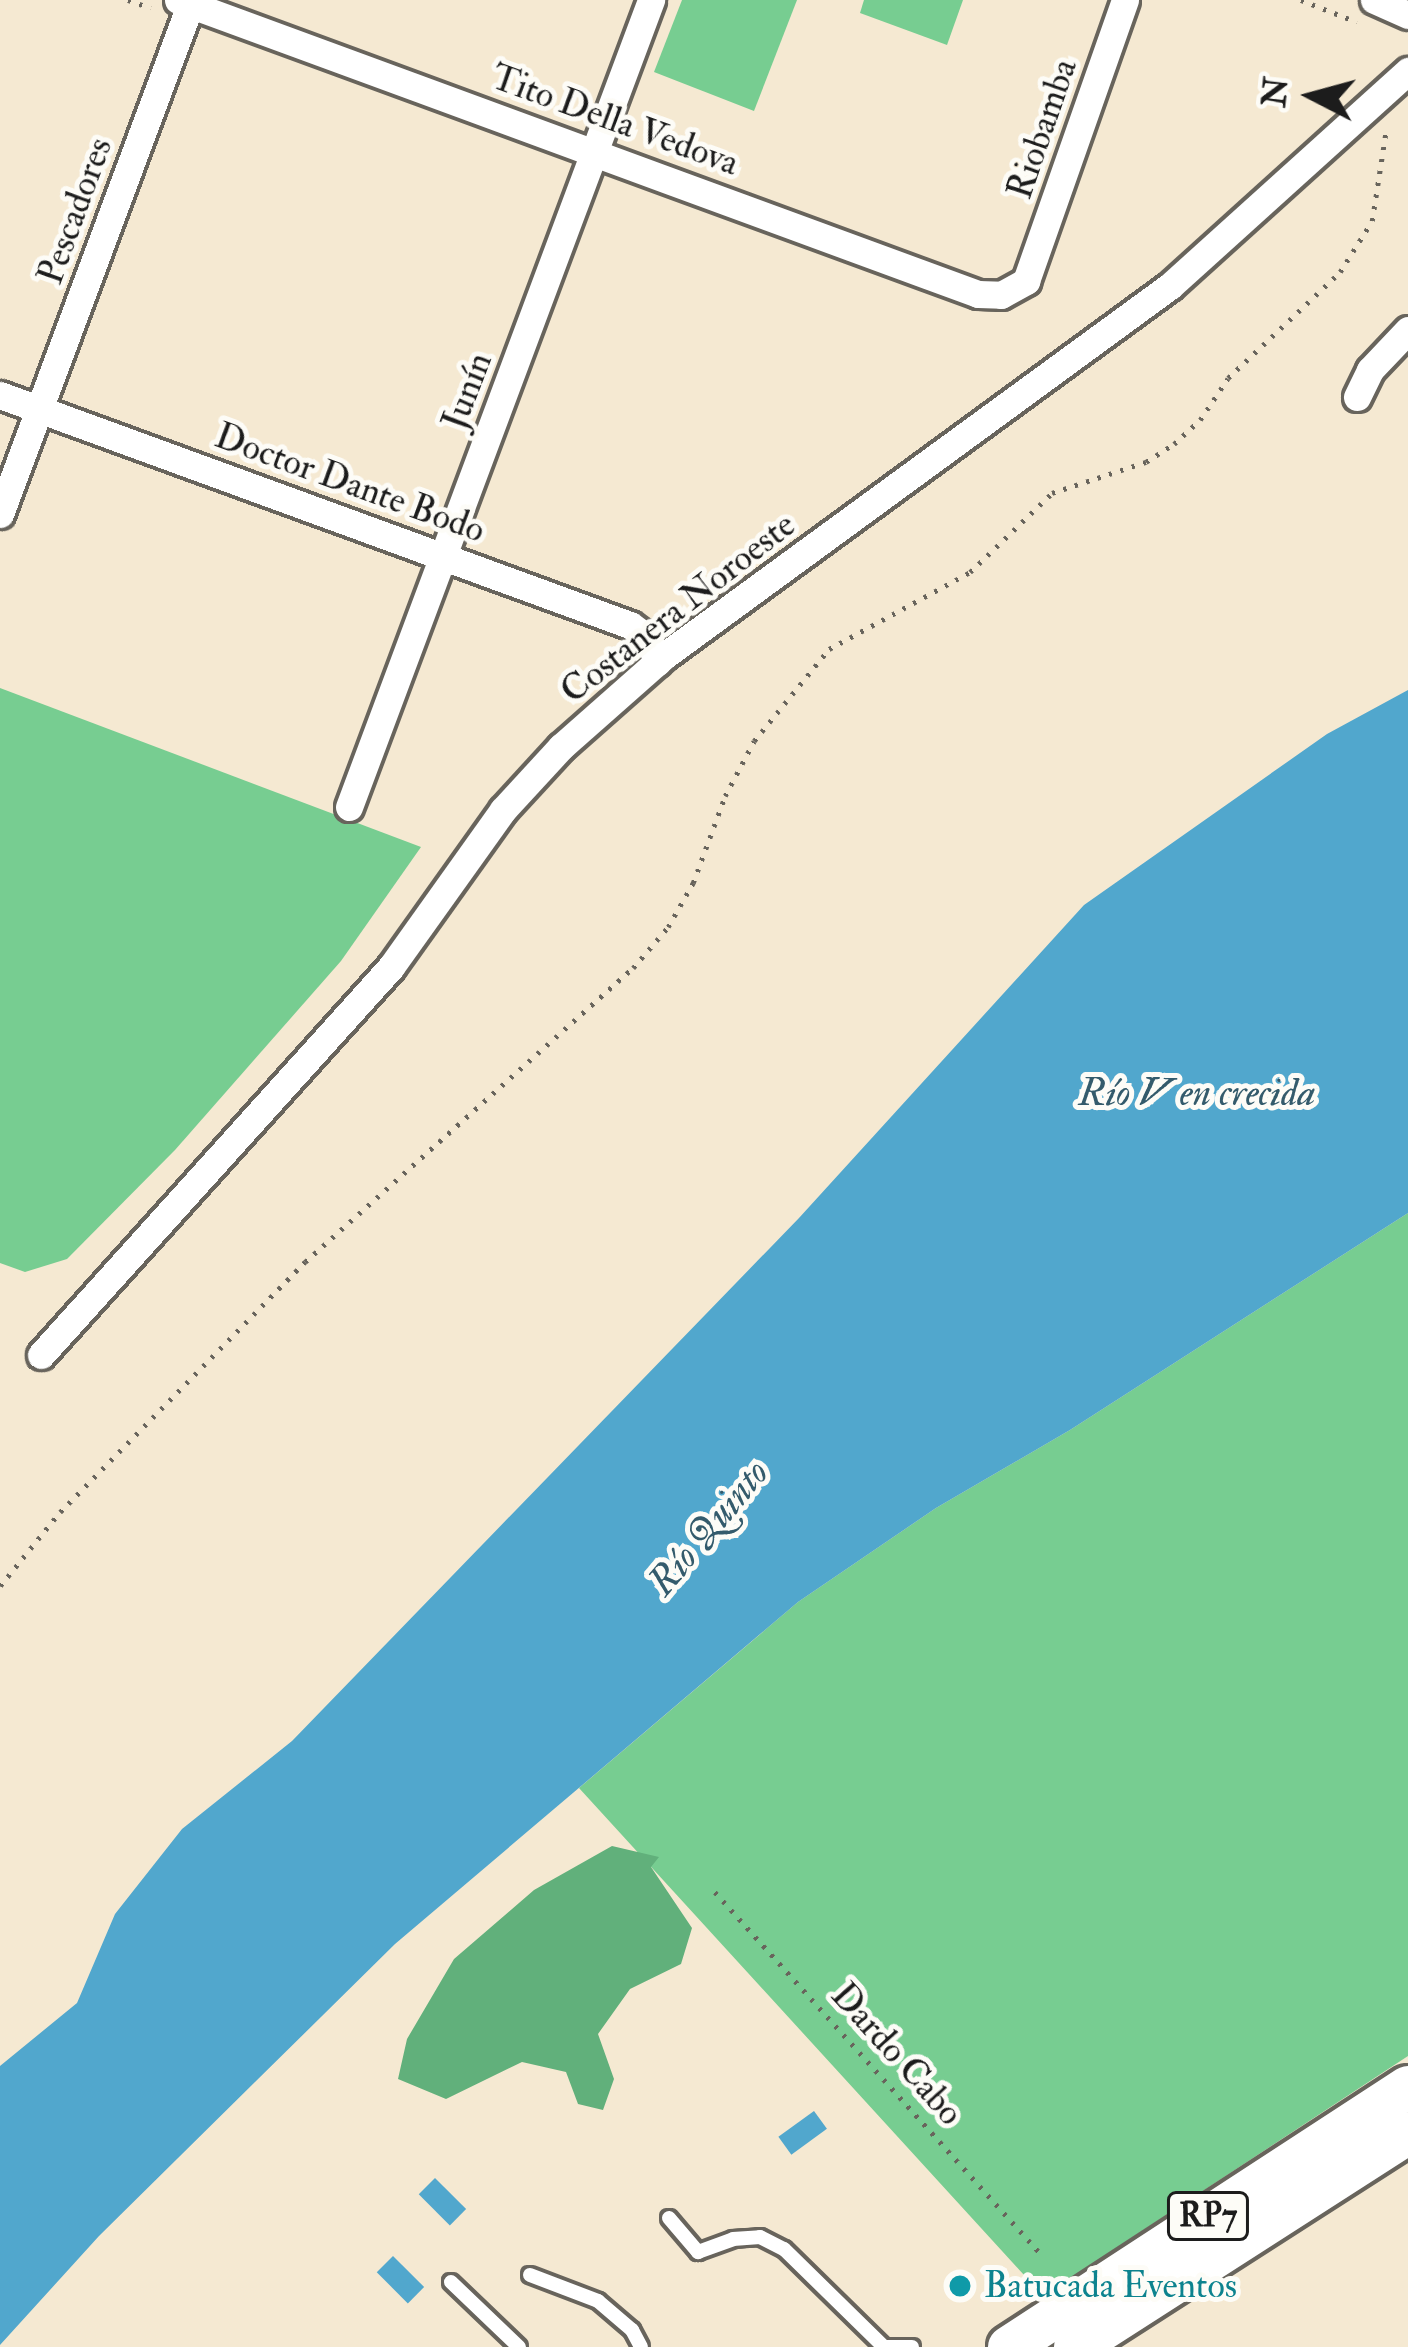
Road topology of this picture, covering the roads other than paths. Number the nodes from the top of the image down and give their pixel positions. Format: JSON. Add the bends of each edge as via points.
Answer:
{"nodes":[{"id":1,"x":651,"y":0,"type":"edge"},
{"id":2,"x":1125,"y":0,"type":"edge"},
{"id":3,"x":1374,"y":0,"type":"edge"},
{"id":4,"x":187,"y":2,"type":"edge"},
{"id":5,"x":1408,"y":15,"type":"edge"},
{"id":6,"x":1398,"y":80,"type":"edge"},
{"id":7,"x":596,"y":150,"type":"junction"},
{"id":8,"x":1026,"y":281,"type":"joint"},
{"id":9,"x":1408,"y":330,"type":"edge"},
{"id":10,"x":0,"y":394,"type":"edge"},
{"id":11,"x":1357,"y":397,"type":"dead end"},
{"id":12,"x":40,"y":409,"type":"junction"},
{"id":13,"x":0,"y":514,"type":"edge"},
{"id":14,"x":444,"y":555,"type":"junction"},
{"id":15,"x":657,"y":662,"type":"junction"},
{"id":16,"x":349,"y":808,"type":"dead end"},
{"id":17,"x":41,"y":1355,"type":"dead end"},
{"id":18,"x":1408,"y":2086,"type":"edge"},
{"id":19,"x":1408,"y":2133,"type":"edge"},
{"id":20,"x":669,"y":2218,"type":"dead end"},
{"id":21,"x":530,"y":2275,"type":"dead end"},
{"id":22,"x":451,"y":2282,"type":"dead end"},
{"id":23,"x":520,"y":2347,"type":"edge"},
{"id":24,"x":641,"y":2347,"type":"edge"},
{"id":25,"x":886,"y":2347,"type":"edge"},
{"id":26,"x":912,"y":2347,"type":"edge"},
{"id":27,"x":1009,"y":2347,"type":"edge"},
{"id":28,"x":1075,"y":2347,"type":"edge"}],
"edges":[{"from":1,"to":7,"type":"street","name":"Junín"},
{"from":2,"to":8,"type":"street","name":"Riobamba"},
{"from":3,"to":5,"type":"street"},
{"from":4,"to":7,"type":"street","name":"Tito Della Vedova"},
{"from":4,"to":12,"type":"street","name":"Pescadores"},
{"from":6,"to":15,"type":"street","name":"Costanera Noroeste","via":[[1170,286]]},
{"from":7,"to":8,"type":"street","name":"Tito Della Vedova","via":[[978,294],[1001,295]]},
{"from":7,"to":14,"type":"street","name":"Junín"},
{"from":9,"to":11,"type":"street","via":[[1370,370]]},
{"from":10,"to":12,"type":"street","name":"Doctor Dante Bodo"},
{"from":12,"to":13,"type":"street","name":"Pescadores"},
{"from":12,"to":14,"type":"street","name":"Doctor Dante Bodo"},
{"from":14,"to":15,"type":"street","name":"Doctor Dante Bodo","via":[[630,625],[648,638]]},
{"from":14,"to":16,"type":"street","name":"Junín"},
{"from":15,"to":17,"type":"street","name":"Costanera Noroeste","via":[[503,810],[391,967]]},
{"from":18,"to":27,"type":"main road","number":"RP7"},
{"from":19,"to":28,"type":"main road","number":"RP7"},
{"from":20,"to":25,"type":"lane","via":[[698,2252],[760,2237],[784,2249]]},
{"from":21,"to":24,"type":"lane","via":[[598,2301]]},
{"from":22,"to":23,"type":"lane"},
{"from":25,"to":26,"type":"lane"}]}
